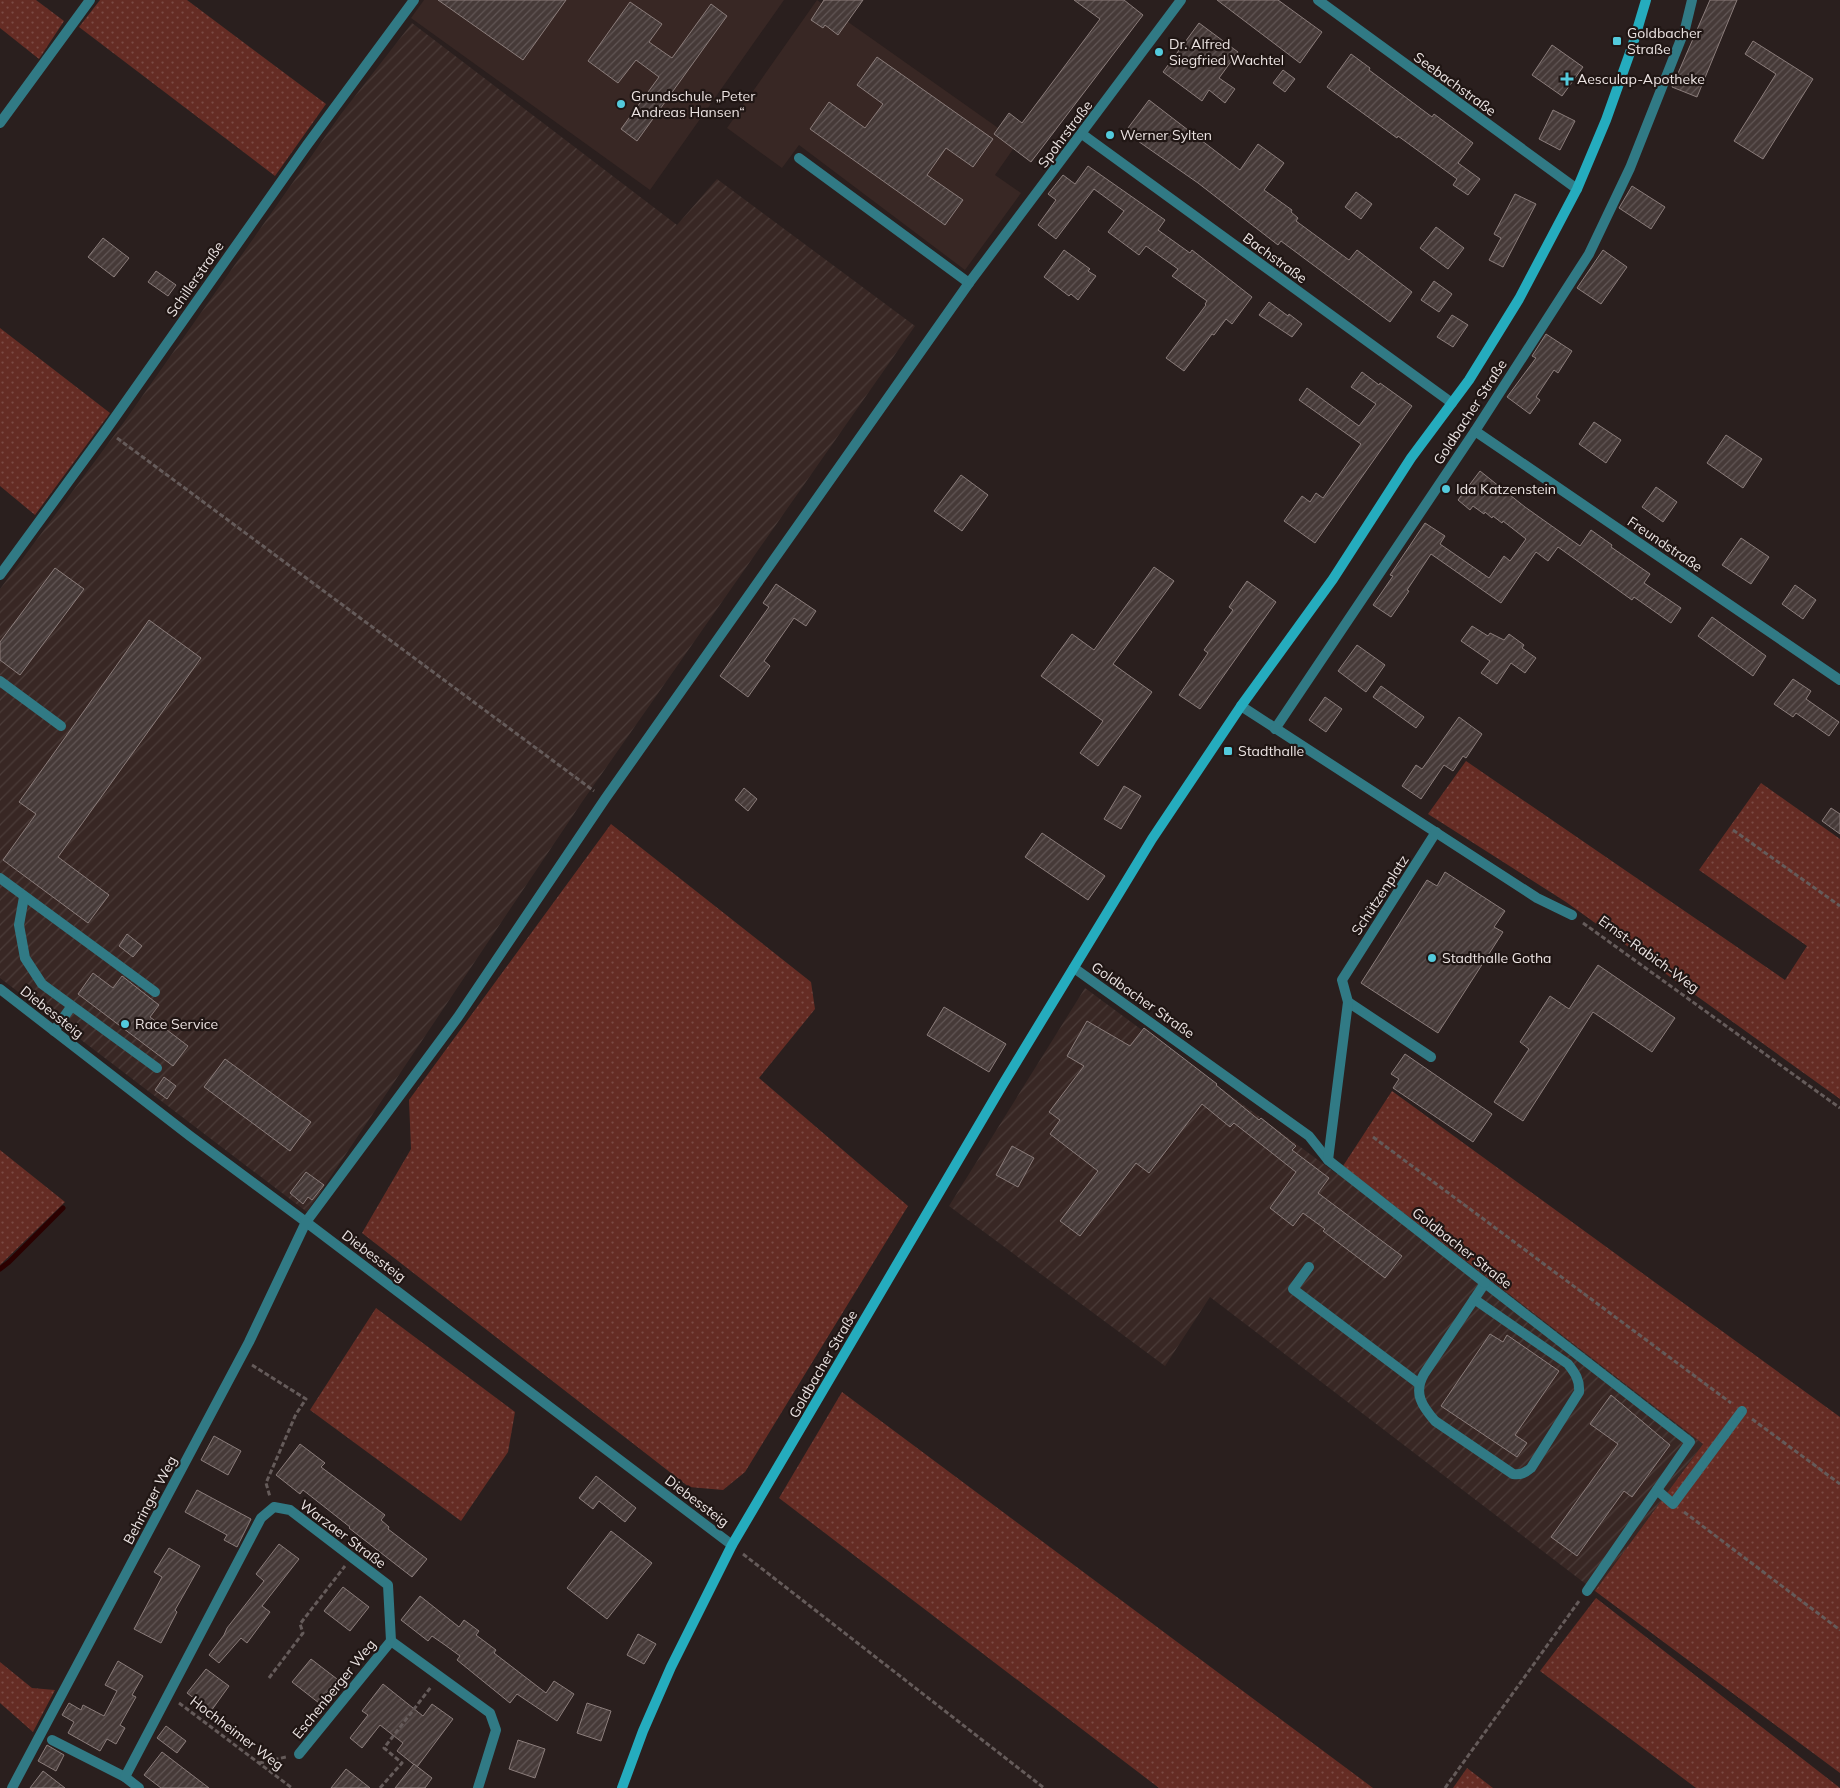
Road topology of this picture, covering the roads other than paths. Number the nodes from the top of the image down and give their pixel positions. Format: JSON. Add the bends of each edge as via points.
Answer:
{"nodes":[{"id":1,"x":90,"y":0,"type":"edge"},
{"id":2,"x":414,"y":0,"type":"edge"},
{"id":3,"x":1181,"y":0,"type":"edge"},
{"id":4,"x":1318,"y":0,"type":"edge"},
{"id":5,"x":1646,"y":0,"type":"edge"},
{"id":6,"x":1692,"y":0,"type":"edge"},
{"id":7,"x":0,"y":123,"type":"edge"},
{"id":8,"x":1082,"y":134,"type":"junction"},
{"id":9,"x":799,"y":158,"type":"dead end"},
{"id":10,"x":1576,"y":189,"type":"junction"},
{"id":11,"x":969,"y":283,"type":"junction"},
{"id":12,"x":1452,"y":403,"type":"junction"},
{"id":13,"x":1475,"y":431,"type":"junction"},
{"id":14,"x":0,"y":575,"type":"edge"},
{"id":15,"x":1840,"y":680,"type":"edge"},
{"id":16,"x":0,"y":681,"type":"edge"},
{"id":17,"x":1241,"y":706,"type":"junction"},
{"id":18,"x":61,"y":726,"type":"dead end"},
{"id":19,"x":1275,"y":729,"type":"junction"},
{"id":20,"x":605,"y":799,"type":"joint"},
{"id":21,"x":1436,"y":832,"type":"junction"},
{"id":22,"x":0,"y":878,"type":"edge"},
{"id":23,"x":24,"y":897,"type":"junction"},
{"id":24,"x":1572,"y":915,"type":"road end"},
{"id":25,"x":1074,"y":968,"type":"junction"},
{"id":26,"x":0,"y":989,"type":"edge"},
{"id":27,"x":155,"y":992,"type":"dead end"},
{"id":28,"x":1348,"y":1002,"type":"junction"},
{"id":29,"x":71,"y":1006,"type":"junction"},
{"id":30,"x":54,"y":1030,"type":"junction"},
{"id":31,"x":1431,"y":1057,"type":"dead end"},
{"id":32,"x":156,"y":1068,"type":"dead end"},
{"id":33,"x":1328,"y":1160,"type":"junction"},
{"id":34,"x":306,"y":1222,"type":"junction"},
{"id":35,"x":1309,"y":1267,"type":"dead end"},
{"id":36,"x":1485,"y":1283,"type":"junction"},
{"id":37,"x":1474,"y":1299,"type":"junction"},
{"id":38,"x":1418,"y":1383,"type":"junction"},
{"id":39,"x":1742,"y":1411,"type":"road end"},
{"id":40,"x":1657,"y":1490,"type":"junction"},
{"id":41,"x":732,"y":1546,"type":"junction"},
{"id":42,"x":1587,"y":1591,"type":"road end"},
{"id":43,"x":391,"y":1641,"type":"junction"},
{"id":44,"x":52,"y":1740,"type":"dead end"},
{"id":45,"x":299,"y":1754,"type":"road end"},
{"id":46,"x":125,"y":1777,"type":"junction"},
{"id":47,"x":12,"y":1788,"type":"edge"},
{"id":48,"x":139,"y":1788,"type":"edge"},
{"id":49,"x":478,"y":1788,"type":"edge"},
{"id":50,"x":622,"y":1788,"type":"edge"}],
"edges":[{"from":1,"to":7,"type":"street"},
{"from":2,"to":14,"type":"street","name":"Schillerstraße","via":[[307,144]]},
{"from":3,"to":8,"type":"street","name":"Spohrstraße"},
{"from":4,"to":10,"type":"street","name":"Seebachstraße"},
{"from":5,"to":10,"type":"main road","name":"Goldbacher Straße","via":[[1619,86]]},
{"from":6,"to":13,"type":"street","name":"Goldbacher Straße","via":[[1685,29],[1630,168],[1589,254]]},
{"from":8,"to":11,"type":"street","name":"Spohrstraße"},
{"from":8,"to":12,"type":"street","name":"Bachstraße"},
{"from":9,"to":11,"type":"street"},
{"from":10,"to":12,"type":"main road","name":"Goldbacher Straße","via":[[1519,299]]},
{"from":11,"to":20,"type":"street","name":"Spohrstraße"},
{"from":12,"to":17,"type":"main road","name":"Goldbacher Straße","via":[[1411,458],[1333,579]]},
{"from":13,"to":15,"type":"street","name":"Freundstraße"},
{"from":13,"to":19,"type":"street","name":"Goldbacher Straße"},
{"from":16,"to":18,"type":"street"},
{"from":17,"to":19,"type":"street"},
{"from":17,"to":25,"type":"main road","name":"Goldbacher Straße","via":[[1152,839]]},
{"from":19,"to":21,"type":"street"},
{"from":20,"to":34,"type":"street","name":"Behringer Weg","via":[[458,1017]]},
{"from":21,"to":24,"type":"street","via":[[1537,898]]},
{"from":21,"to":28,"type":"street","name":"Schützenplatz","via":[[1342,980]]},
{"from":22,"to":23,"type":"street"},
{"from":23,"to":27,"type":"street"},
{"from":23,"to":29,"type":"street","via":[[19,925],[25,958],[42,984]]},
{"from":25,"to":33,"type":"street","name":"Goldbacher Straße","via":[[1309,1136]]},
{"from":25,"to":41,"type":"main road","name":"Goldbacher Straße"},
{"from":26,"to":30,"type":"street","name":"Diebessteig"},
{"from":28,"to":31,"type":"street"},
{"from":28,"to":33,"type":"street","name":"Schützenplatz"},
{"from":29,"to":30,"type":"street"},
{"from":29,"to":32,"type":"street"},
{"from":30,"to":34,"type":"street","name":"Diebessteig"},
{"from":33,"to":36,"type":"street","name":"Goldbacher Straße"},
{"from":34,"to":41,"type":"street","name":"Diebessteig"},
{"from":34,"to":47,"type":"street","name":"Behringer Weg","via":[[240,1358]]},
{"from":35,"to":38,"type":"street","via":[[1293,1289]]},
{"from":36,"to":37,"type":"street"},
{"from":36,"to":40,"type":"street","name":"Goldbacher Straße","via":[[1690,1442]]},
{"from":37,"to":38,"type":"street"},
{"from":37,"to":38,"type":"street","via":[[1568,1364],[1577,1376],[1579,1392],[1531,1468],[1525,1473],[1513,1474],[1435,1421],[1420,1398]]},
{"from":39,"to":40,"type":"street","via":[[1673,1504]]},
{"from":40,"to":42,"type":"street","name":"Goldbacher Straße"},
{"from":41,"to":50,"type":"main road","name":"Goldbacher Straße","via":[[671,1667]]},
{"from":43,"to":45,"type":"street","name":"Eschenberger Weg"},
{"from":43,"to":46,"type":"street","name":"Warzaer Straße","via":[[388,1585],[290,1510],[274,1507],[261,1518]]},
{"from":43,"to":49,"type":"street","via":[[490,1713],[496,1730]]},
{"from":44,"to":46,"type":"street"},
{"from":46,"to":48,"type":"street"}]}
